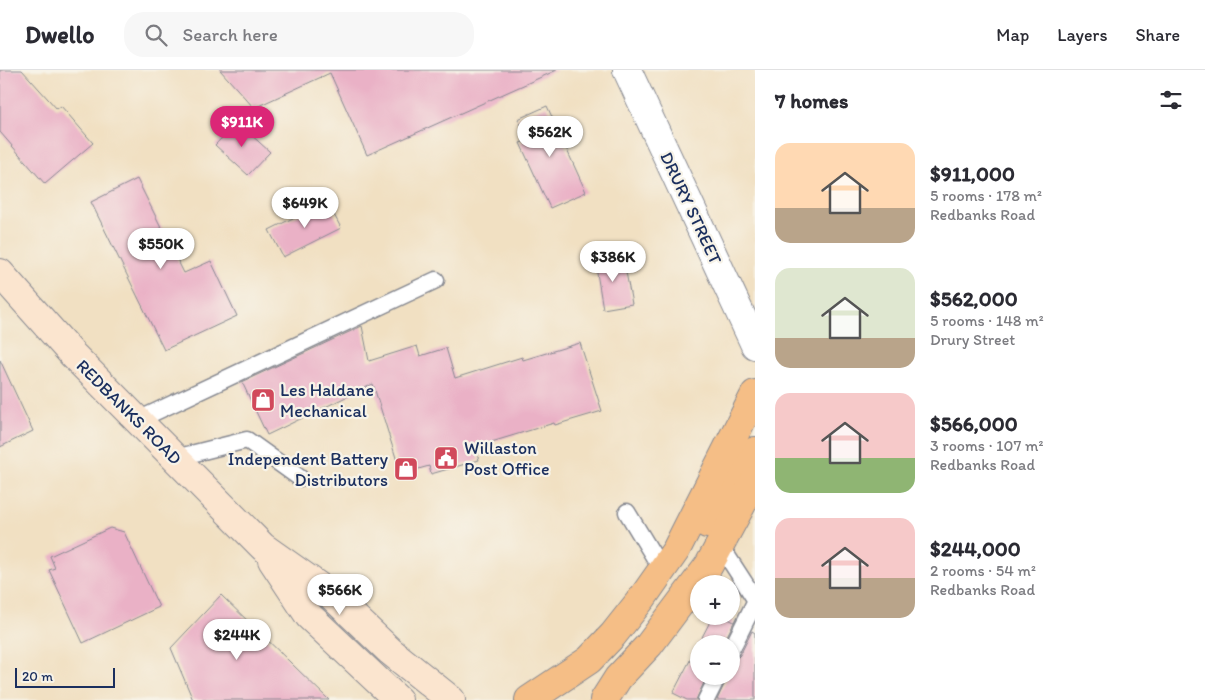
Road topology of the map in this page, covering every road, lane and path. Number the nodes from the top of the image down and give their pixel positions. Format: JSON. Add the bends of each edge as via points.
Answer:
{"nodes":[{"id":1,"x":627,"y":70,"type":"edge"},
{"id":2,"x":0,"y":273,"type":"edge"},
{"id":3,"x":436,"y":280,"type":"dead end"},
{"id":4,"x":755,"y":345,"type":"edge"},
{"id":5,"x":755,"y":394,"type":"edge"},
{"id":6,"x":138,"y":420,"type":"junction"},
{"id":7,"x":755,"y":451,"type":"edge"},
{"id":8,"x":175,"y":458,"type":"junction"},
{"id":9,"x":300,"y":478,"type":"dead end"},
{"id":10,"x":755,"y":480,"type":"edge"},
{"id":11,"x":627,"y":512,"type":"dead end"},
{"id":12,"x":720,"y":545,"type":"junction"},
{"id":13,"x":263,"y":546,"type":"junction"},
{"id":14,"x":662,"y":570,"type":"junction"},
{"id":15,"x":643,"y":597,"type":"junction"},
{"id":16,"x":755,"y":601,"type":"edge"},
{"id":17,"x":738,"y":635,"type":"edge"},
{"id":18,"x":714,"y":685,"type":"edge"},
{"id":19,"x":398,"y":700,"type":"edge"},
{"id":20,"x":451,"y":700,"type":"edge"},
{"id":21,"x":529,"y":700,"type":"edge"},
{"id":22,"x":604,"y":700,"type":"edge"},
{"id":23,"x":706,"y":700,"type":"edge"}],
"edges":[{"from":1,"to":4,"type":"street","name":"DRURY STREET"},
{"from":2,"to":6,"type":"main road","name":"REDBANKS ROAD","via":[[73,355]]},
{"from":3,"to":6,"type":"lane"},
{"from":5,"to":14,"type":"main road","via":[[676,550]]},
{"from":6,"to":8,"type":"main road","name":"REDBANKS ROAD"},
{"from":7,"to":15,"type":"main road","via":[[744,462],[687,557],[667,581]]},
{"from":8,"to":9,"type":"lane","via":[[247,440]]},
{"from":8,"to":13,"type":"main road","name":"REDBANKS ROAD"},
{"from":10,"to":12,"type":"main road"},
{"from":11,"to":14,"type":"lane"},
{"from":12,"to":16,"type":"lane"},
{"from":12,"to":22,"type":"main road","via":[[703,573]]},
{"from":13,"to":19,"type":"main road","name":"REDBANKS ROAD","via":[[309,616]]},
{"from":13,"to":20,"type":"main road","name":"REDBANKS ROAD","via":[[331,595],[390,651]]},
{"from":14,"to":15,"type":"main road"},
{"from":15,"to":21,"type":"main road","via":[[589,660]]},
{"from":16,"to":17,"type":"lane"},
{"from":18,"to":23,"type":"lane"}]}
